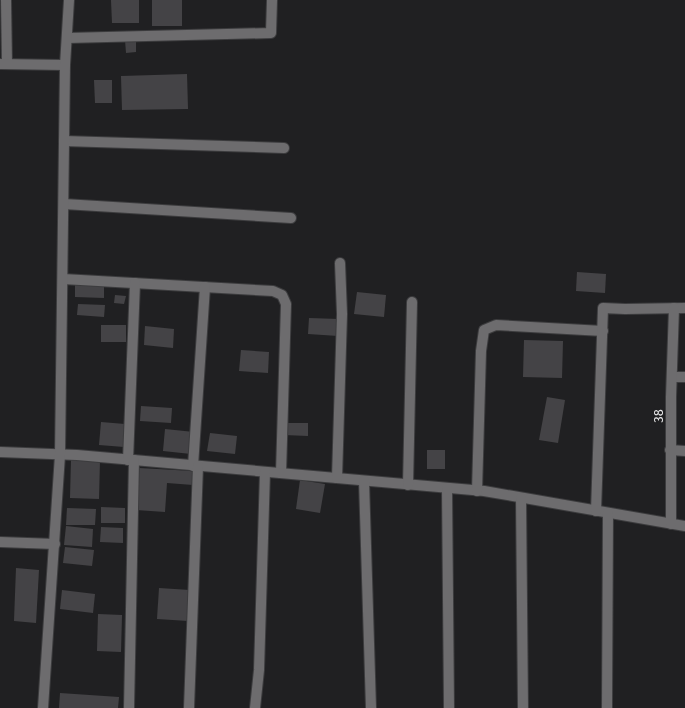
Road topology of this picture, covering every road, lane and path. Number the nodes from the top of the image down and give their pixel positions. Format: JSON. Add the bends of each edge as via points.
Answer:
{"nodes":[{"id":1,"x":6,"y":0,"type":"edge"},
{"id":2,"x":69,"y":0,"type":"edge"},
{"id":3,"x":272,"y":0,"type":"edge"},
{"id":4,"x":67,"y":38,"type":"junction"},
{"id":5,"x":4,"y":64,"type":"edge"},
{"id":6,"x":65,"y":65,"type":"junction"},
{"id":7,"x":64,"y":140,"type":"junction"},
{"id":8,"x":284,"y":148,"type":"dead end"},
{"id":9,"x":64,"y":204,"type":"junction"},
{"id":10,"x":291,"y":218,"type":"dead end"},
{"id":11,"x":340,"y":263,"type":"dead end"},
{"id":12,"x":63,"y":279,"type":"junction"},
{"id":13,"x":135,"y":283,"type":"junction"},
{"id":14,"x":205,"y":287,"type":"junction"},
{"id":15,"x":412,"y":302,"type":"dead end"},
{"id":16,"x":674,"y":308,"type":"junction"},
{"id":17,"x":685,"y":308,"type":"edge"},
{"id":18,"x":603,"y":331,"type":"junction"},
{"id":19,"x":672,"y":377,"type":"junction"},
{"id":20,"x":685,"y":377,"type":"edge"},
{"id":21,"x":670,"y":450,"type":"junction"},
{"id":22,"x":685,"y":451,"type":"edge"},
{"id":23,"x":0,"y":452,"type":"edge"},
{"id":24,"x":60,"y":455,"type":"junction"},
{"id":25,"x":131,"y":460,"type":"junction"},
{"id":26,"x":196,"y":466,"type":"junction"},
{"id":27,"x":265,"y":472,"type":"junction"},
{"id":28,"x":281,"y":473,"type":"junction"},
{"id":29,"x":337,"y":478,"type":"junction"},
{"id":30,"x":364,"y":481,"type":"junction"},
{"id":31,"x":408,"y":485,"type":"junction"},
{"id":32,"x":447,"y":488,"type":"junction"},
{"id":33,"x":477,"y":491,"type":"junction"},
{"id":34,"x":520,"y":498,"type":"junction"},
{"id":35,"x":596,"y":511,"type":"junction"},
{"id":36,"x":608,"y":513,"type":"junction"},
{"id":37,"x":671,"y":524,"type":"junction"},
{"id":38,"x":685,"y":526,"type":"edge"},
{"id":39,"x":0,"y":542,"type":"edge"},
{"id":40,"x":54,"y":544,"type":"junction"},
{"id":41,"x":43,"y":708,"type":"edge"},
{"id":42,"x":128,"y":708,"type":"edge"},
{"id":43,"x":189,"y":708,"type":"edge"},
{"id":44,"x":255,"y":708,"type":"edge"},
{"id":45,"x":371,"y":708,"type":"edge"},
{"id":46,"x":449,"y":708,"type":"edge"},
{"id":47,"x":523,"y":708,"type":"edge"},
{"id":48,"x":607,"y":708,"type":"edge"}],
"edges":[{"from":1,"to":5,"type":"street"},
{"from":2,"to":4,"type":"street"},
{"from":3,"to":4,"type":"street","via":[[272,33]]},
{"from":4,"to":6,"type":"street"},
{"from":5,"to":6,"type":"street"},
{"from":6,"to":7,"type":"street"},
{"from":7,"to":8,"type":"street"},
{"from":7,"to":9,"type":"street"},
{"from":9,"to":10,"type":"street"},
{"from":9,"to":12,"type":"street"},
{"from":11,"to":29,"type":"street","via":[[342,314]]},
{"from":12,"to":13,"type":"street"},
{"from":12,"to":24,"type":"street"},
{"from":13,"to":14,"type":"street"},
{"from":13,"to":25,"type":"street"},
{"from":14,"to":26,"type":"street"},
{"from":14,"to":28,"type":"street","via":[[273,291],[282,295],[286,304]]},
{"from":15,"to":31,"type":"street"},
{"from":16,"to":17,"type":"street"},
{"from":16,"to":18,"type":"street","via":[[603,308]]},
{"from":16,"to":19,"type":"street","name":"38"},
{"from":18,"to":33,"type":"street","via":[[496,325],[484,330],[481,351]]},
{"from":18,"to":35,"type":"street"},
{"from":19,"to":20,"type":"street"},
{"from":19,"to":21,"type":"street","name":"38"},
{"from":21,"to":22,"type":"street"},
{"from":21,"to":37,"type":"street","name":"38"},
{"from":23,"to":24,"type":"street"},
{"from":24,"to":25,"type":"street"},
{"from":24,"to":40,"type":"street"},
{"from":25,"to":26,"type":"street"},
{"from":25,"to":42,"type":"street"},
{"from":26,"to":27,"type":"street"},
{"from":26,"to":43,"type":"street"},
{"from":27,"to":28,"type":"street"},
{"from":27,"to":44,"type":"street","via":[[259,670]]},
{"from":28,"to":29,"type":"street"},
{"from":29,"to":30,"type":"street"},
{"from":30,"to":31,"type":"street"},
{"from":30,"to":45,"type":"street"},
{"from":31,"to":32,"type":"street"},
{"from":32,"to":33,"type":"street"},
{"from":32,"to":46,"type":"street"},
{"from":33,"to":34,"type":"street"},
{"from":34,"to":35,"type":"street"},
{"from":34,"to":47,"type":"street"},
{"from":35,"to":36,"type":"street"},
{"from":36,"to":37,"type":"street"},
{"from":36,"to":48,"type":"street"},
{"from":37,"to":38,"type":"street"},
{"from":39,"to":40,"type":"street"},
{"from":40,"to":41,"type":"street"}]}
